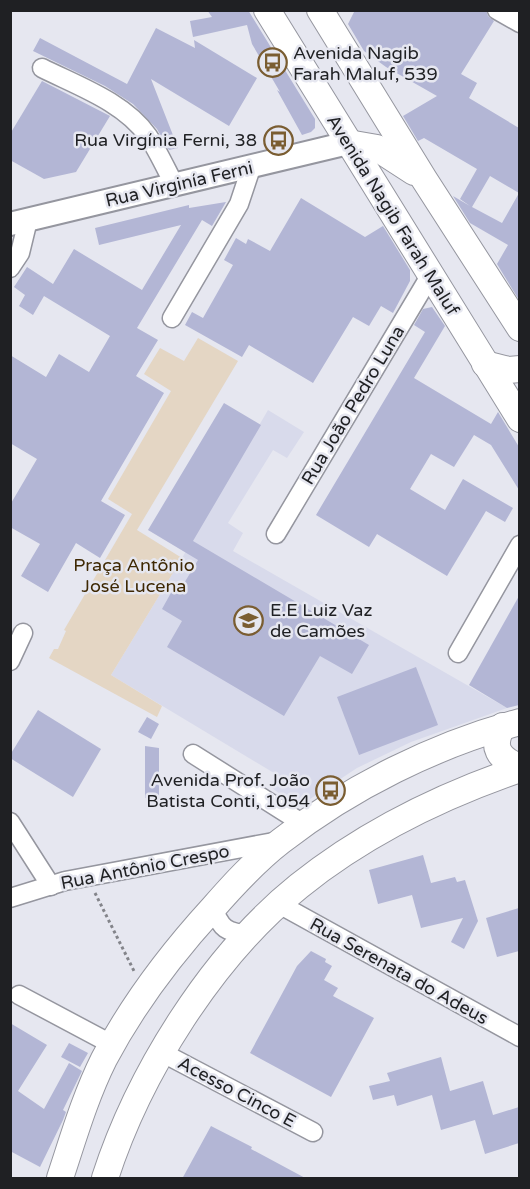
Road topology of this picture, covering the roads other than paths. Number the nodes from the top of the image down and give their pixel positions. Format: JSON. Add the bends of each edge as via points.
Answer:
{"nodes":[{"id":1,"x":267,"y":10,"type":"edge"},
{"id":2,"x":320,"y":10,"type":"edge"},
{"id":3,"x":497,"y":10,"type":"edge"},
{"id":4,"x":519,"y":23,"type":"edge"},
{"id":5,"x":42,"y":68,"type":"dead end"},
{"id":6,"x":348,"y":143,"type":"junction"},
{"id":7,"x":251,"y":168,"type":"junction"},
{"id":8,"x":424,"y":179,"type":"junction"},
{"id":9,"x":175,"y":186,"type":"junction"},
{"id":10,"x":20,"y":222,"type":"edge"},
{"id":11,"x":10,"y":268,"type":"edge"},
{"id":12,"x":430,"y":276,"type":"junction"},
{"id":13,"x":172,"y":318,"type":"dead end"},
{"id":14,"x":519,"y":328,"type":"edge"},
{"id":15,"x":485,"y":364,"type":"junction"},
{"id":16,"x":519,"y":369,"type":"edge"},
{"id":17,"x":519,"y":419,"type":"edge"},
{"id":18,"x":276,"y":534,"type":"dead end"},
{"id":19,"x":519,"y":545,"type":"edge"},
{"id":20,"x":23,"y":633,"type":"dead end"},
{"id":21,"x":458,"y":653,"type":"dead end"},
{"id":22,"x":10,"y":661,"type":"edge"},
{"id":23,"x":511,"y":724,"type":"edge"},
{"id":24,"x":461,"y":740,"type":"junction"},
{"id":25,"x":193,"y":754,"type":"dead end"},
{"id":26,"x":519,"y":768,"type":"edge"},
{"id":27,"x":485,"y":781,"type":"junction"},
{"id":28,"x":10,"y":822,"type":"edge"},
{"id":29,"x":305,"y":825,"type":"junction"},
{"id":30,"x":281,"y":841,"type":"junction"},
{"id":31,"x":51,"y":885,"type":"junction"},
{"id":32,"x":10,"y":898,"type":"edge"},
{"id":33,"x":279,"y":904,"type":"junction"},
{"id":34,"x":213,"y":908,"type":"junction"},
{"id":35,"x":249,"y":935,"type":"junction"},
{"id":36,"x":19,"y":995,"type":"dead end"},
{"id":37,"x":519,"y":1037,"type":"edge"},
{"id":38,"x":112,"y":1045,"type":"junction"},
{"id":39,"x":161,"y":1052,"type":"junction"},
{"id":40,"x":313,"y":1132,"type":"dead end"},
{"id":41,"x":60,"y":1179,"type":"edge"},
{"id":42,"x":105,"y":1179,"type":"edge"}],
"edges":[{"from":1,"to":6,"type":"main road","name":"Avenida Nagib Farah Maluf"},
{"from":2,"to":8,"type":"main road"},
{"from":3,"to":4,"type":"street"},
{"from":5,"to":9,"type":"street","via":[[119,108],[135,121]]},
{"from":6,"to":7,"type":"street","name":"Rua Virginía Ferni"},
{"from":6,"to":8,"type":"main road","via":[[377,148]]},
{"from":6,"to":12,"type":"main road","name":"Avenida Nagib Farah Maluf"},
{"from":7,"to":9,"type":"street","name":"Rua Virginía Ferni"},
{"from":7,"to":13,"type":"street","via":[[239,204]]},
{"from":8,"to":14,"type":"main road"},
{"from":9,"to":10,"type":"street","name":"Rua Virginía Ferni"},
{"from":10,"to":11,"type":"street","via":[[20,253]]},
{"from":12,"to":15,"type":"main road","name":"Avenida Nagib Farah Maluf"},
{"from":12,"to":18,"type":"street","name":"Rua João Pedro Luna"},
{"from":15,"to":16,"type":"main road"},
{"from":15,"to":17,"type":"main road","name":"Avenida Nagib Farah Maluf"},
{"from":19,"to":21,"type":"street"},
{"from":20,"to":22,"type":"street"},
{"from":23,"to":24,"type":"main road"},
{"from":23,"to":26,"type":"main road","via":[[497,739],[500,755]]},
{"from":24,"to":27,"type":"main road","via":[[477,747],[482,755]]},
{"from":24,"to":29,"type":"main road","via":[[355,791]]},
{"from":25,"to":29,"type":"street"},
{"from":26,"to":27,"type":"main road"},
{"from":27,"to":33,"type":"main road","via":[[406,816],[359,844]]},
{"from":28,"to":31,"type":"street"},
{"from":29,"to":30,"type":"main road"},
{"from":30,"to":31,"type":"street","name":"Rua Antônio Crespo"},
{"from":30,"to":34,"type":"main road","via":[[240,876]]},
{"from":31,"to":32,"type":"street","name":"Rua Antônio Crespo"},
{"from":33,"to":35,"type":"main road"},
{"from":33,"to":37,"type":"street","name":"Rua Serenata do Adeus"},
{"from":34,"to":35,"type":"street","via":[[218,922],[230,933]]},
{"from":34,"to":38,"type":"main road","via":[[185,938]]},
{"from":35,"to":39,"type":"main road","via":[[202,991]]},
{"from":36,"to":38,"type":"street"},
{"from":38,"to":41,"type":"main road","via":[[79,1119]]},
{"from":39,"to":40,"type":"street","name":"Acesso Cinco E"},
{"from":39,"to":42,"type":"main road","via":[[117,1140]]}]}
